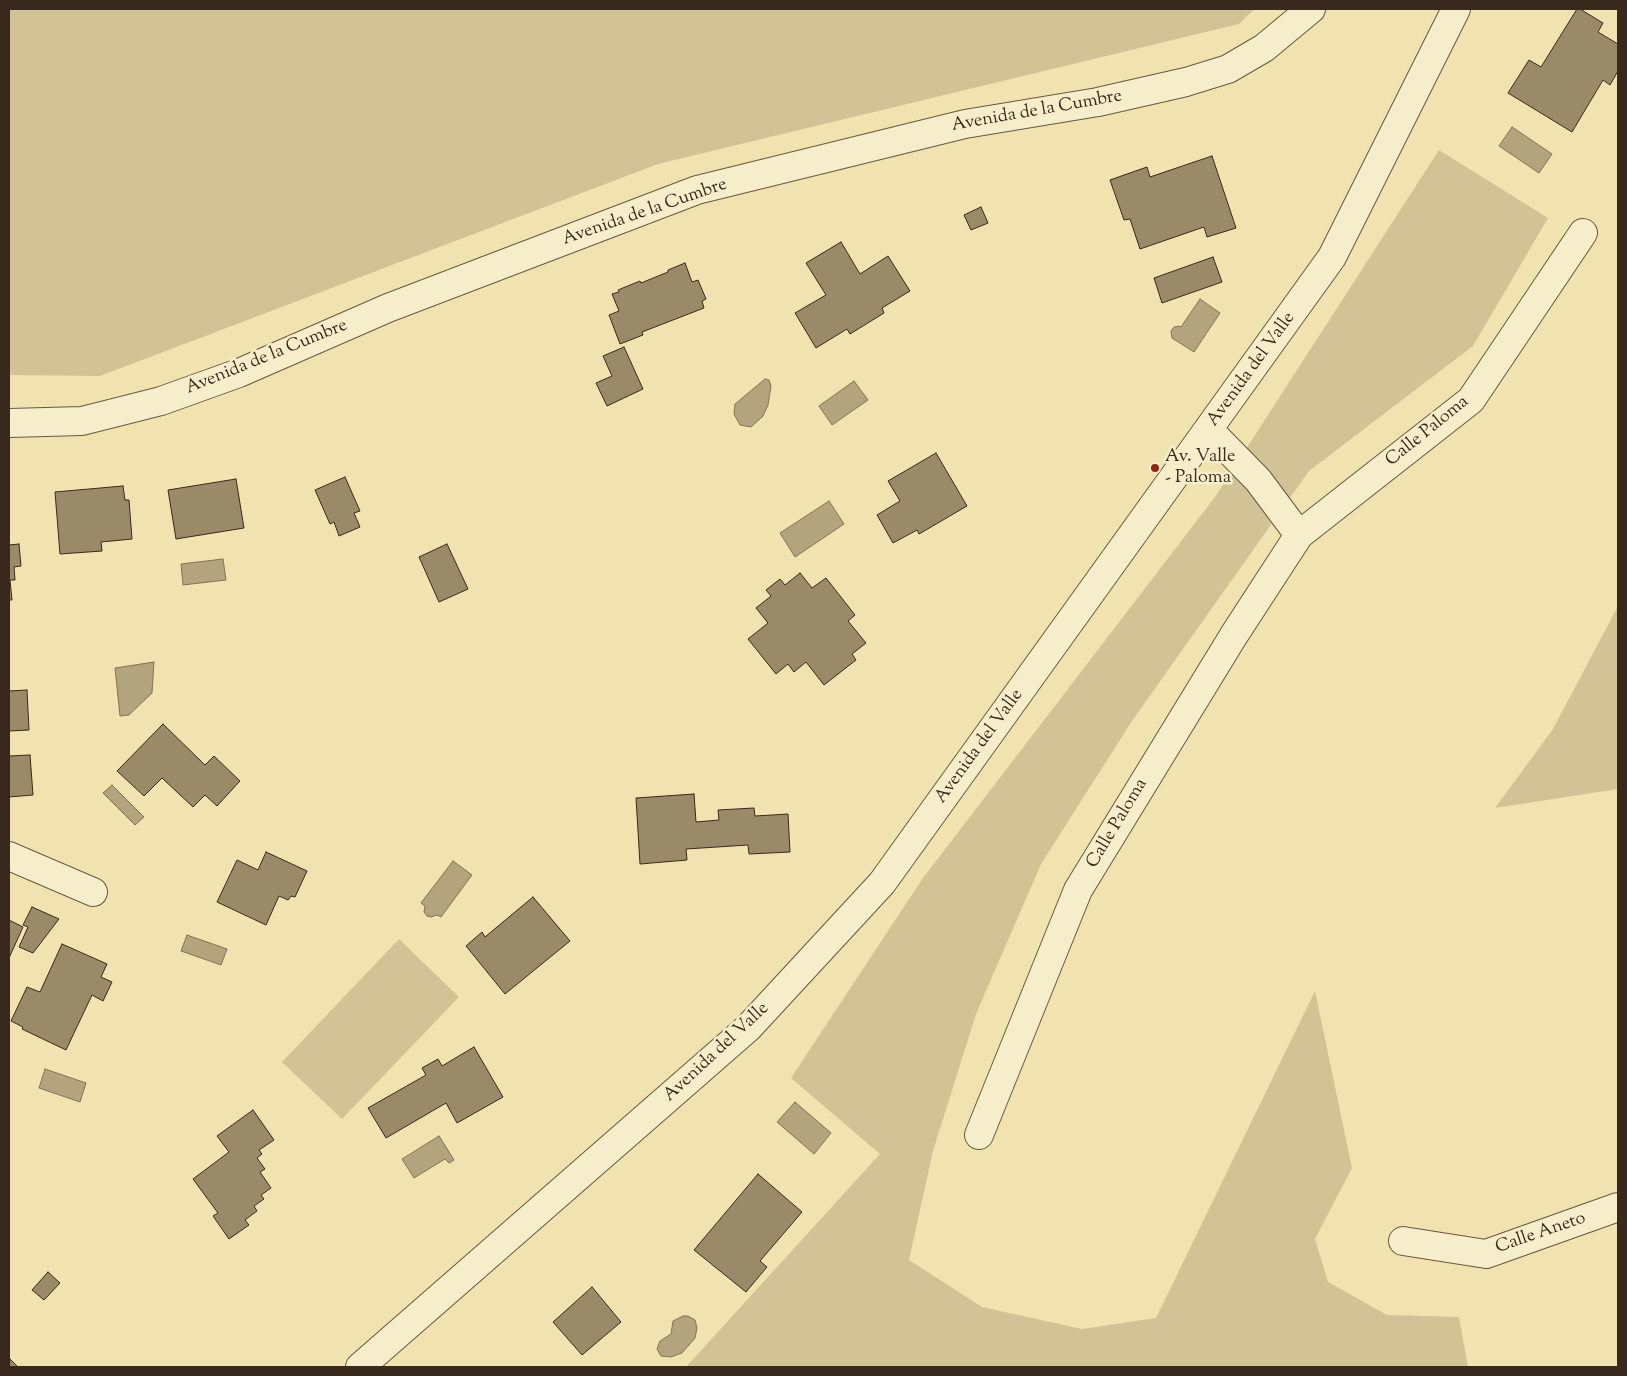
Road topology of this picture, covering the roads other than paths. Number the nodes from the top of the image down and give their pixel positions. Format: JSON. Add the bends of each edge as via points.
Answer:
{"nodes":[{"id":1,"x":1311,"y":9,"type":"edge"},
{"id":2,"x":1456,"y":9,"type":"edge"},
{"id":3,"x":1583,"y":234,"type":"dead end"},
{"id":4,"x":9,"y":423,"type":"edge"},
{"id":5,"x":1209,"y":430,"type":"junction"},
{"id":6,"x":1299,"y":535,"type":"junction"},
{"id":7,"x":9,"y":856,"type":"edge"},
{"id":8,"x":93,"y":892,"type":"dead end"},
{"id":9,"x":979,"y":1135,"type":"dead end"},
{"id":10,"x":1618,"y":1207,"type":"edge"},
{"id":11,"x":1403,"y":1242,"type":"dead end"},
{"id":12,"x":360,"y":1367,"type":"edge"}],
"edges":[{"from":1,"to":4,"type":"street","name":"Avenida de la Cumbre","via":[[1264,48],[1228,70],[1098,102],[964,124],[697,190],[388,308],[239,373],[162,401],[82,421]]},
{"from":2,"to":5,"type":"street","name":"Avenida del Valle","via":[[1332,257]]},
{"from":3,"to":6,"type":"street","name":"Calle Paloma","via":[[1471,400]]},
{"from":5,"to":6,"type":"street","via":[[1258,480]]},
{"from":5,"to":12,"type":"street","name":"Avenida del Valle","via":[[882,883],[748,1028]]},
{"from":6,"to":9,"type":"street","name":"Calle Paloma","via":[[1078,890]]},
{"from":7,"to":8,"type":"street"},
{"from":10,"to":11,"type":"street","name":"Calle Aneto","via":[[1486,1254]]}]}
